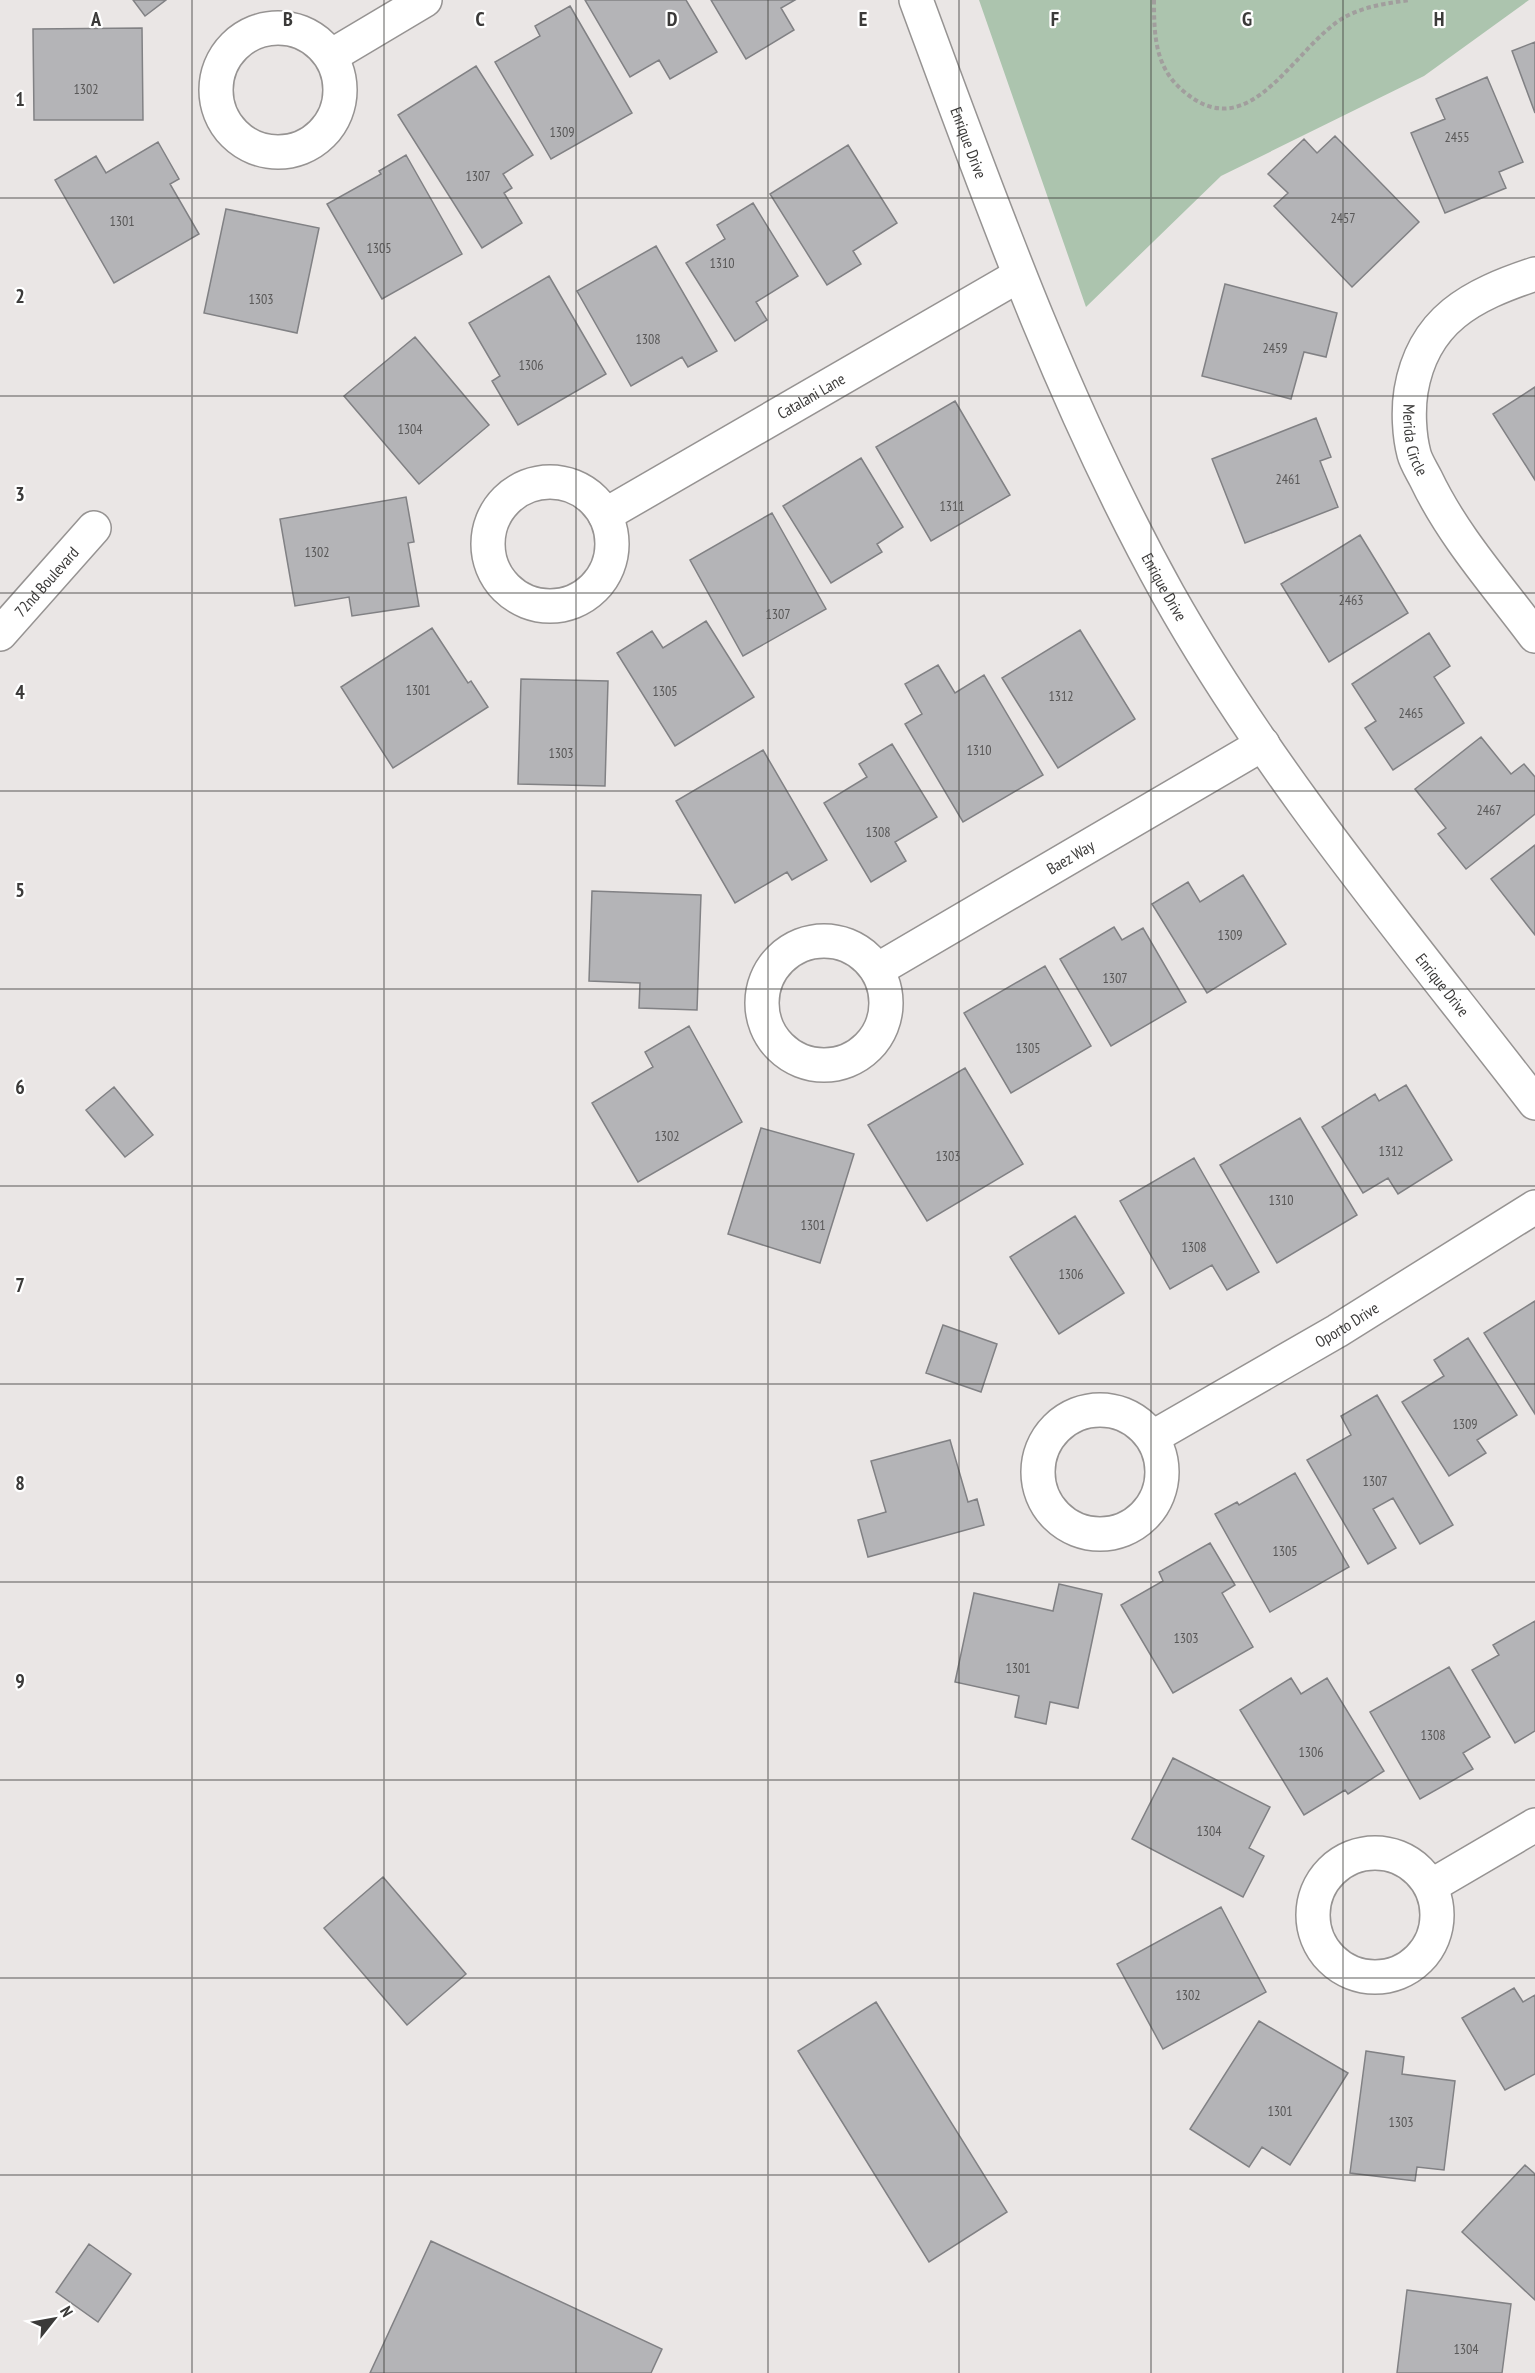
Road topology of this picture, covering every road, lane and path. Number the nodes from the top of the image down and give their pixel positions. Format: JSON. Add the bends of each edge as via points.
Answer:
{"nodes":[{"id":1,"x":425,"y":0,"type":"edge"},
{"id":2,"x":916,"y":0,"type":"edge"},
{"id":3,"x":1154,"y":0,"type":"edge"},
{"id":4,"x":1410,"y":0,"type":"edge"},
{"id":5,"x":331,"y":56,"type":"dead end"},
{"id":6,"x":1535,"y":274,"type":"edge"},
{"id":7,"x":1018,"y":276,"type":"junction"},
{"id":8,"x":605,"y":515,"type":"dead end"},
{"id":9,"x":94,"y":528,"type":"dead end"},
{"id":10,"x":0,"y":633,"type":"edge"},
{"id":11,"x":1535,"y":636,"type":"edge"},
{"id":12,"x":1263,"y":744,"type":"junction"},
{"id":13,"x":877,"y":970,"type":"dead end"},
{"id":14,"x":1535,"y":1103,"type":"edge"},
{"id":15,"x":1535,"y":1207,"type":"edge"},
{"id":16,"x":1153,"y":1437,"type":"dead end"},
{"id":17,"x":1535,"y":1825,"type":"edge"},
{"id":18,"x":1431,"y":1886,"type":"dead end"}],
"edges":[{"from":1,"to":5,"type":"street"},
{"from":2,"to":7,"type":"street","name":"Enrique Drive"},
{"from":3,"to":4,"type":"path","via":[[1158,58],[1169,76],[1201,105],[1216,109],[1233,108],[1265,92],[1344,17],[1366,8]]},
{"from":6,"to":11,"type":"street","name":"Merida Circle","via":[[1493,288],[1458,309],[1432,334],[1415,368],[1409,408],[1414,455],[1437,501]]},
{"from":7,"to":8,"type":"street","name":"Catalani Lane"},
{"from":7,"to":12,"type":"street","name":"Enrique Drive","via":[[1073,404],[1169,595]]},
{"from":9,"to":10,"type":"street","name":"72nd Boulevard"},
{"from":12,"to":13,"type":"street","name":"Baez Way"},
{"from":12,"to":14,"type":"street","name":"Enrique Drive","via":[[1355,871]]},
{"from":15,"to":16,"type":"street","name":"Oporto Drive","via":[[1337,1331]]},
{"from":17,"to":18,"type":"street"}]}
